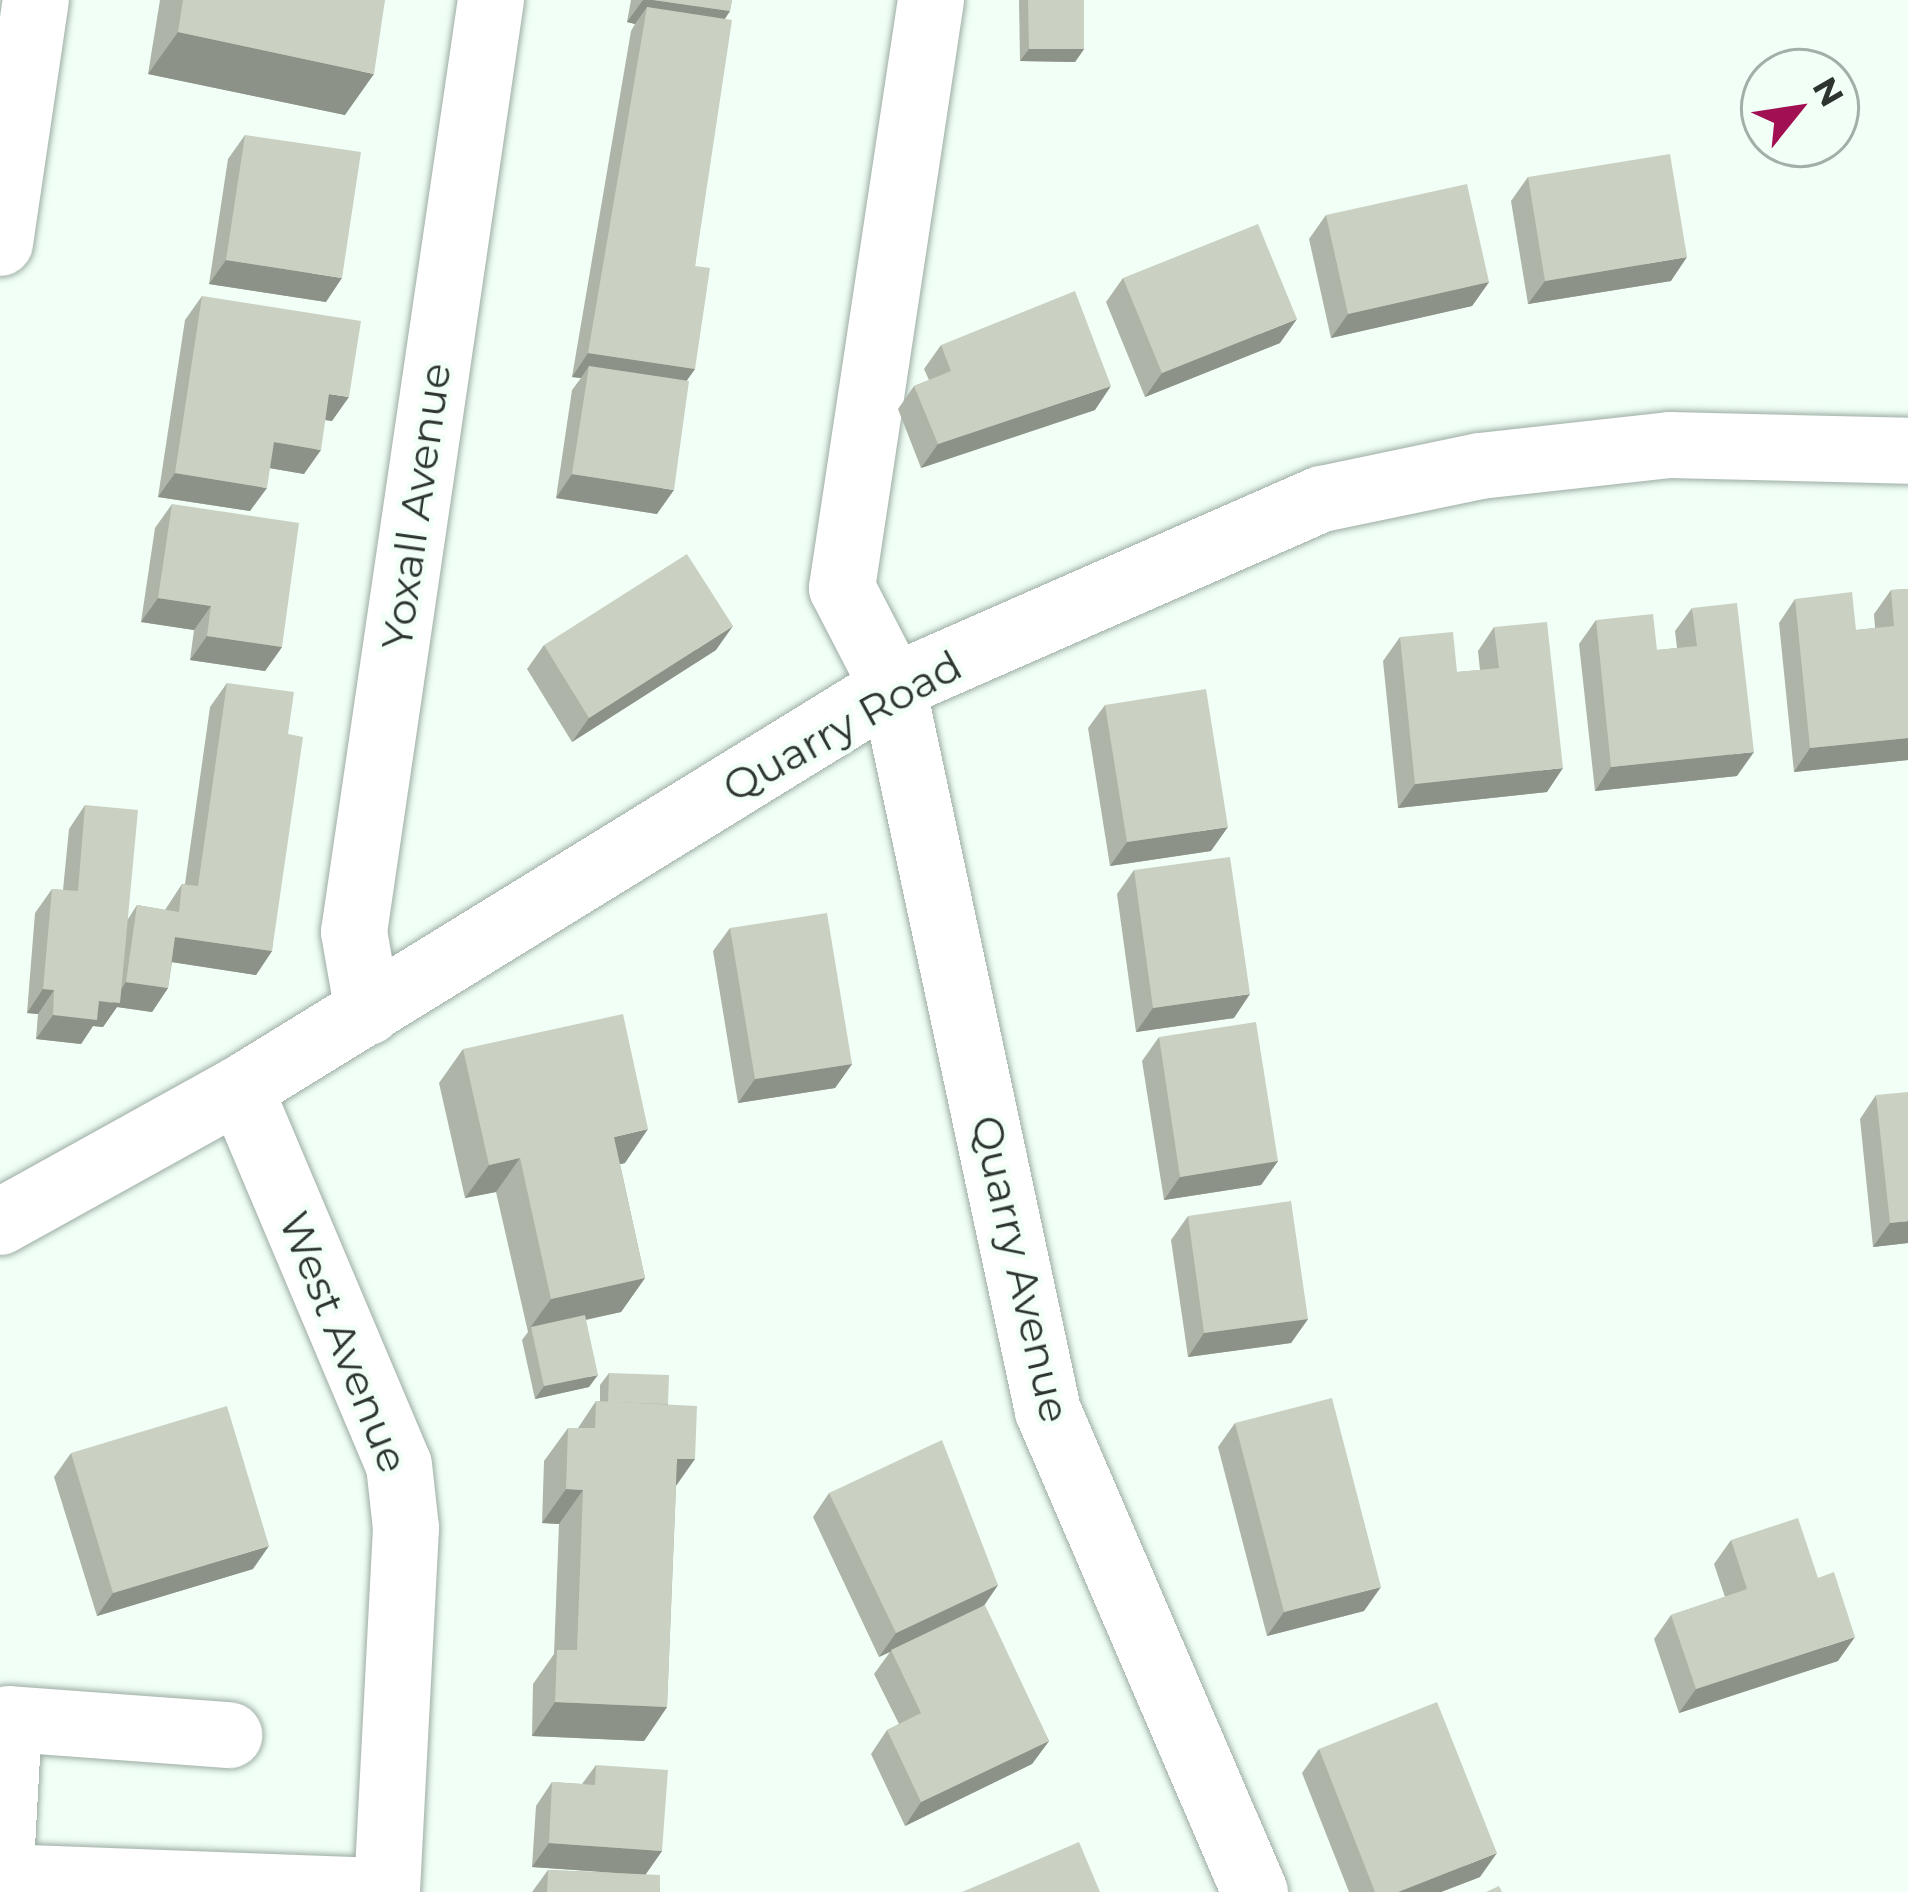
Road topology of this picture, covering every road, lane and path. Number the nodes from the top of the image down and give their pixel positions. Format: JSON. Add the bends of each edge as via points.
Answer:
{"nodes":[{"id":1,"x":36,"y":0,"type":"edge"},
{"id":2,"x":491,"y":0,"type":"edge"},
{"id":3,"x":931,"y":0,"type":"edge"},
{"id":4,"x":0,"y":243,"type":"edge"},
{"id":5,"x":1908,"y":451,"type":"edge"},
{"id":6,"x":893,"y":687,"type":"junction"},
{"id":7,"x":368,"y":1012,"type":"junction"},
{"id":8,"x":240,"y":1089,"type":"junction"},
{"id":9,"x":0,"y":1222,"type":"edge"},
{"id":10,"x":229,"y":1736,"type":"dead end"},
{"id":11,"x":0,"y":1879,"type":"edge"},
{"id":12,"x":387,"y":1892,"type":"edge"},
{"id":13,"x":1255,"y":1892,"type":"edge"}],
"edges":[{"from":1,"to":4,"type":"street"},
{"from":2,"to":7,"type":"street","name":"Yoxall Avenue","via":[[354,932]]},
{"from":3,"to":6,"type":"street","name":"Quarry Avenue","via":[[842,588]]},
{"from":5,"to":6,"type":"street","name":"Quarry Road","via":[[1670,445],[1480,466],[1322,500]]},
{"from":6,"to":7,"type":"street","name":"Quarry Road"},
{"from":6,"to":13,"type":"street","name":"Quarry Avenue","via":[[1048,1412]]},
{"from":7,"to":8,"type":"street","name":"Quarry Road"},
{"from":8,"to":9,"type":"street","name":"Quarry Road"},
{"from":8,"to":12,"type":"street","name":"West Avenue","via":[[399,1465],[406,1528]]},
{"from":10,"to":11,"type":"street","via":[[9,1719]]},
{"from":11,"to":12,"type":"street"}]}
